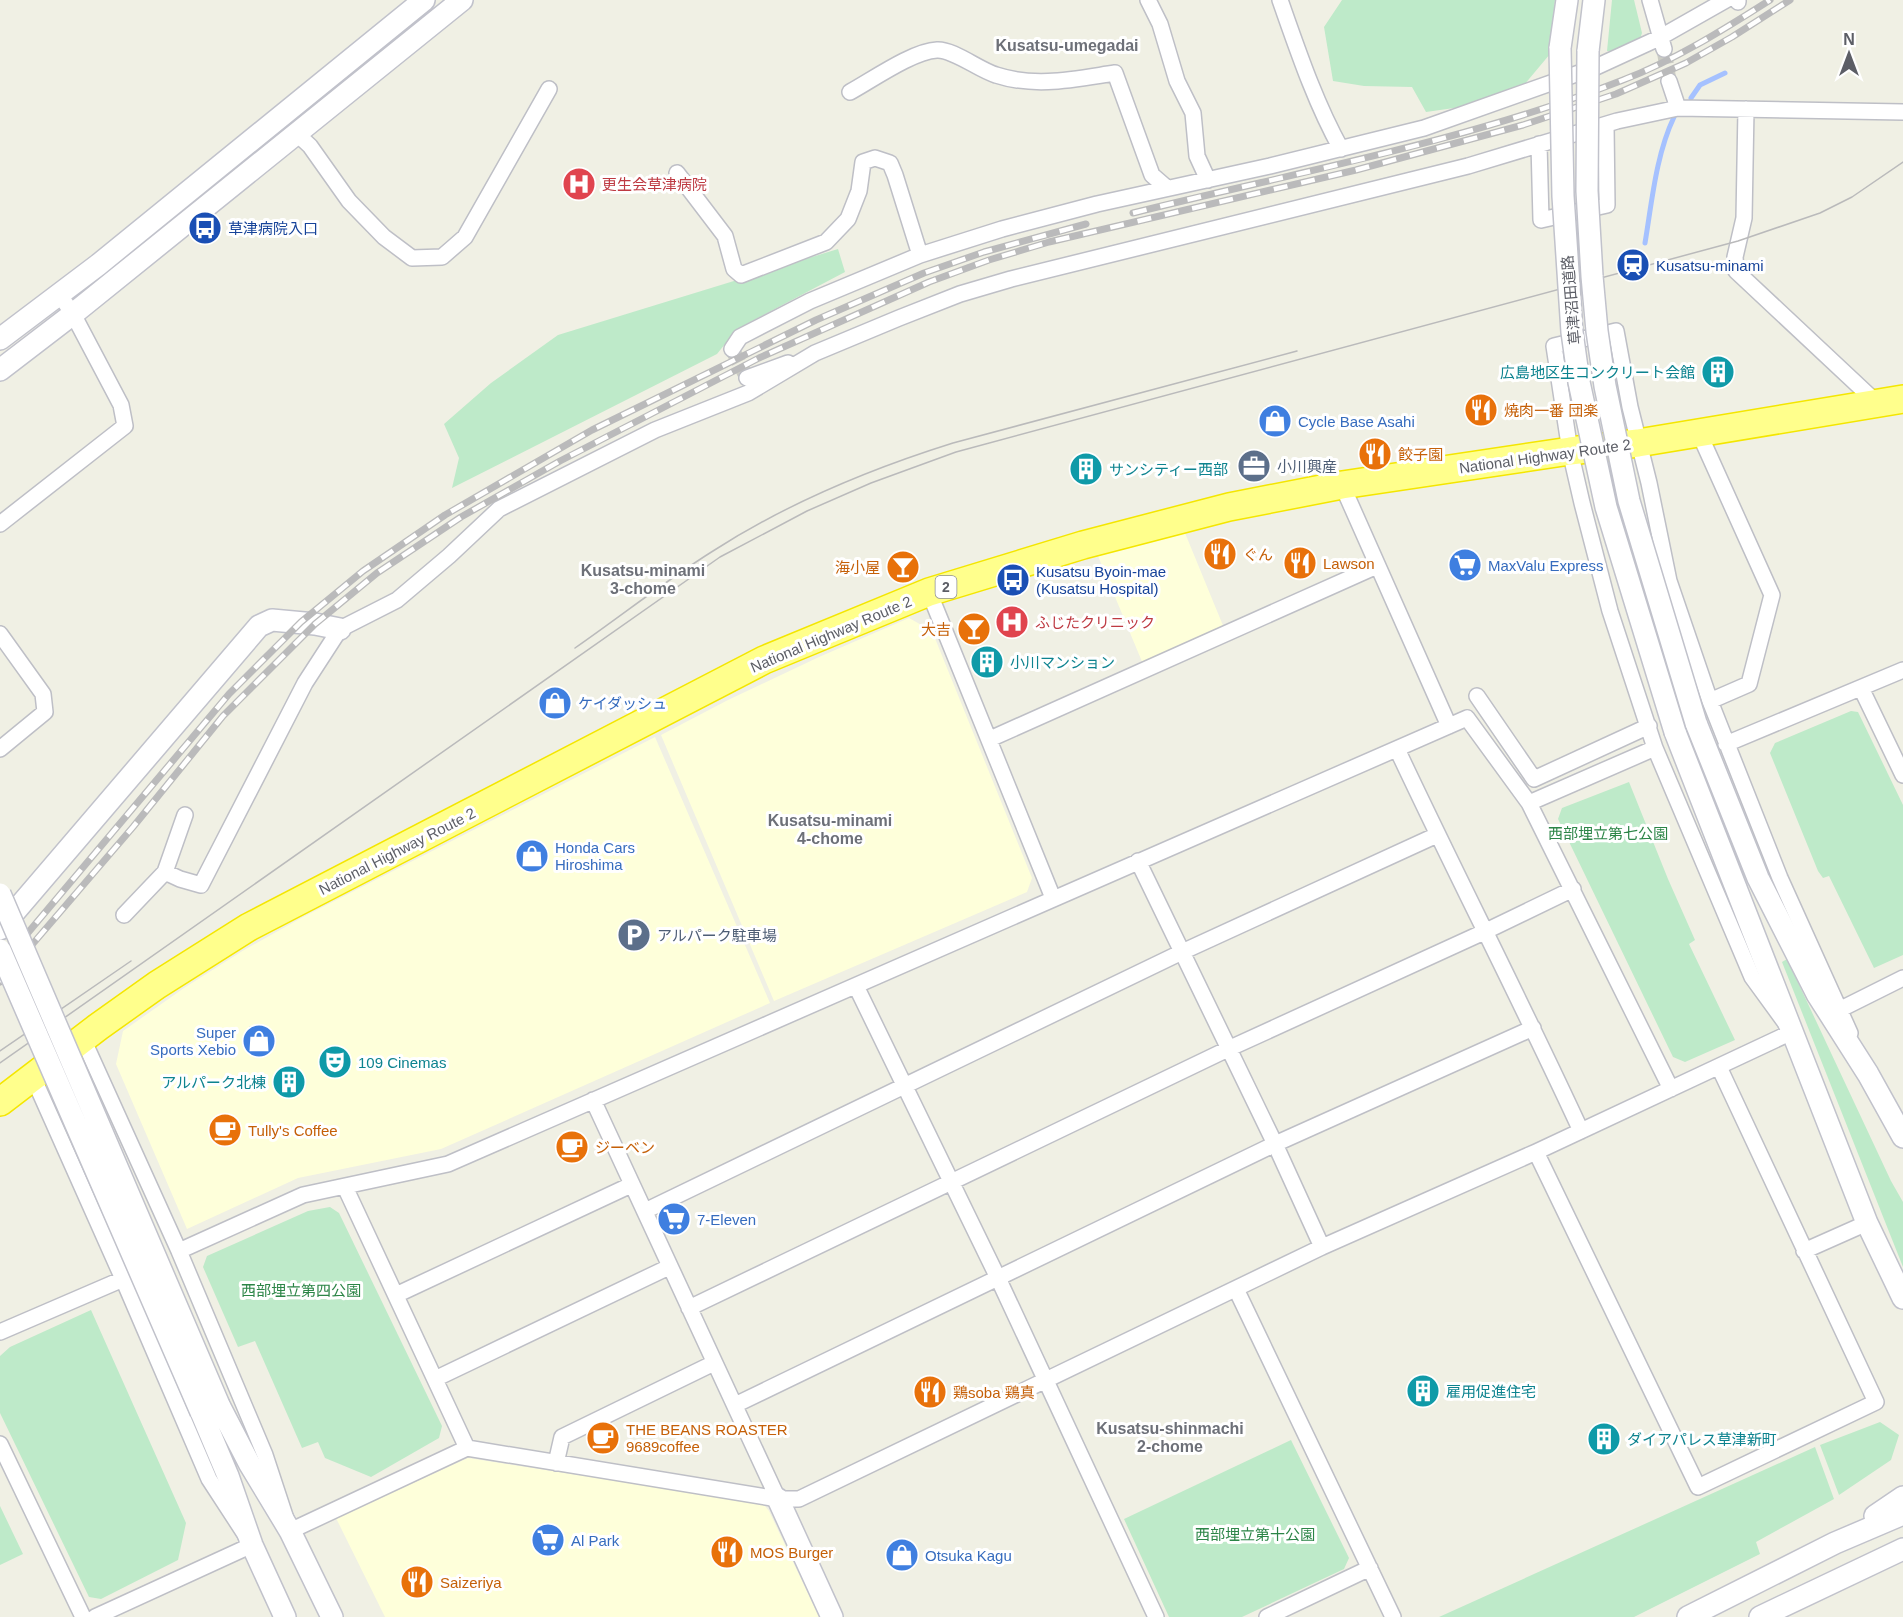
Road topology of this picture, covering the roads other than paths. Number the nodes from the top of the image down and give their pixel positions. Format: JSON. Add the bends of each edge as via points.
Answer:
{"nodes":[{"id":1,"x":424,"y":0,"type":"edge"},
{"id":2,"x":462,"y":0,"type":"edge"},
{"id":3,"x":1148,"y":0,"type":"edge"},
{"id":4,"x":1280,"y":0,"type":"edge"},
{"id":5,"x":1567,"y":0,"type":"edge"},
{"id":6,"x":1594,"y":0,"type":"edge"},
{"id":7,"x":1650,"y":0,"type":"edge"},
{"id":8,"x":1734,"y":1,"type":"edge"},
{"id":9,"x":1661,"y":44,"type":"junction"},
{"id":10,"x":1669,"y":81,"type":"tunnel mouth"},
{"id":11,"x":549,"y":89,"type":"dead end"},
{"id":12,"x":850,"y":92,"type":"dead end"},
{"id":13,"x":1678,"y":108,"type":"junction"},
{"id":14,"x":1746,"y":109,"type":"junction"},
{"id":15,"x":1903,"y":112,"type":"edge"},
{"id":16,"x":1606,"y":125,"type":"junction"},
{"id":17,"x":297,"y":134,"type":"junction"},
{"id":18,"x":1539,"y":144,"type":"junction"},
{"id":19,"x":1341,"y":149,"type":"junction"},
{"id":20,"x":677,"y":173,"type":"dead end"},
{"id":21,"x":1208,"y":180,"type":"junction"},
{"id":22,"x":1167,"y":188,"type":"junction"},
{"id":23,"x":920,"y":255,"type":"junction"},
{"id":24,"x":59,"y":294,"type":"junction"},
{"id":25,"x":74,"y":314,"type":"junction"},
{"id":26,"x":0,"y":339,"type":"edge"},
{"id":27,"x":732,"y":349,"type":"dead end"},
{"id":28,"x":802,"y":360,"type":"junction"},
{"id":29,"x":0,"y":370,"type":"edge"},
{"id":30,"x":747,"y":378,"type":"dead end"},
{"id":31,"x":1896,"y":402,"type":"edge"},
{"id":32,"x":1699,"y":434,"type":"junction"},
{"id":33,"x":1638,"y":443,"type":"junction"},
{"id":34,"x":1570,"y":451,"type":"junction"},
{"id":35,"x":1342,"y":485,"type":"junction"},
{"id":36,"x":0,"y":524,"type":"edge"},
{"id":37,"x":1377,"y":566,"type":"junction"},
{"id":38,"x":929,"y":592,"type":"junction"},
{"id":39,"x":340,"y":630,"type":"junction"},
{"id":40,"x":0,"y":634,"type":"edge"},
{"id":41,"x":1903,"y":670,"type":"edge"},
{"id":42,"x":1861,"y":688,"type":"junction"},
{"id":43,"x":1477,"y":696,"type":"dead end"},
{"id":44,"x":1710,"y":700,"type":"junction"},
{"id":45,"x":1449,"y":726,"type":"junction"},
{"id":46,"x":1649,"y":726,"type":"junction"},
{"id":47,"x":990,"y":739,"type":"junction"},
{"id":48,"x":1726,"y":744,"type":"junction"},
{"id":49,"x":1655,"y":748,"type":"junction"},
{"id":50,"x":0,"y":749,"type":"edge"},
{"id":51,"x":1397,"y":749,"type":"junction"},
{"id":52,"x":1903,"y":776,"type":"edge"},
{"id":53,"x":1529,"y":803,"type":"junction"},
{"id":54,"x":185,"y":815,"type":"dead end"},
{"id":55,"x":1437,"y":835,"type":"junction"},
{"id":56,"x":1138,"y":861,"type":"junction"},
{"id":57,"x":165,"y":872,"type":"junction"},
{"id":58,"x":1573,"y":889,"type":"junction"},
{"id":59,"x":0,"y":894,"type":"edge"},
{"id":60,"x":1053,"y":898,"type":"junction"},
{"id":61,"x":124,"y":915,"type":"dead end"},
{"id":62,"x":1,"y":926,"type":"edge"},
{"id":63,"x":1484,"y":932,"type":"junction"},
{"id":64,"x":0,"y":950,"type":"edge"},
{"id":65,"x":1182,"y":952,"type":"junction"},
{"id":66,"x":1903,"y":978,"type":"edge"},
{"id":67,"x":856,"y":986,"type":"junction"},
{"id":68,"x":1841,"y":1009,"type":"junction"},
{"id":69,"x":1533,"y":1028,"type":"junction"},
{"id":70,"x":1792,"y":1032,"type":"junction"},
{"id":71,"x":83,"y":1039,"type":"junction"},
{"id":72,"x":1228,"y":1049,"type":"junction"},
{"id":73,"x":1719,"y":1067,"type":"junction"},
{"id":74,"x":1868,"y":1074,"type":"junction"},
{"id":75,"x":33,"y":1077,"type":"junction"},
{"id":76,"x":906,"y":1085,"type":"junction"},
{"id":77,"x":1671,"y":1089,"type":"junction"},
{"id":78,"x":593,"y":1100,"type":"junction"},
{"id":79,"x":0,"y":1102,"type":"edge"},
{"id":80,"x":1581,"y":1131,"type":"junction"},
{"id":81,"x":1903,"y":1137,"type":"edge"},
{"id":82,"x":1275,"y":1144,"type":"junction"},
{"id":83,"x":1536,"y":1152,"type":"junction"},
{"id":84,"x":951,"y":1180,"type":"junction"},
{"id":85,"x":631,"y":1185,"type":"junction"},
{"id":86,"x":345,"y":1187,"type":"junction"},
{"id":87,"x":645,"y":1210,"type":"junction"},
{"id":88,"x":1867,"y":1223,"type":"junction"},
{"id":89,"x":1322,"y":1247,"type":"junction"},
{"id":90,"x":179,"y":1251,"type":"junction"},
{"id":91,"x":1804,"y":1251,"type":"junction"},
{"id":92,"x":669,"y":1267,"type":"junction"},
{"id":93,"x":998,"y":1278,"type":"junction"},
{"id":94,"x":123,"y":1279,"type":"junction"},
{"id":95,"x":1236,"y":1289,"type":"junction"},
{"id":96,"x":396,"y":1295,"type":"junction"},
{"id":97,"x":1903,"y":1298,"type":"edge"},
{"id":98,"x":688,"y":1308,"type":"junction"},
{"id":99,"x":0,"y":1332,"type":"edge"},
{"id":100,"x":714,"y":1363,"type":"junction"},
{"id":101,"x":435,"y":1379,"type":"junction"},
{"id":102,"x":1045,"y":1382,"type":"junction"},
{"id":103,"x":735,"y":1405,"type":"junction"},
{"id":104,"x":210,"y":1409,"type":"junction"},
{"id":105,"x":0,"y":1444,"type":"edge"},
{"id":106,"x":467,"y":1448,"type":"junction"},
{"id":107,"x":556,"y":1463,"type":"junction"},
{"id":108,"x":1903,"y":1497,"type":"edge"},
{"id":109,"x":778,"y":1499,"type":"junction"},
{"id":110,"x":1903,"y":1514,"type":"edge"},
{"id":111,"x":290,"y":1532,"type":"junction"},
{"id":112,"x":1835,"y":1543,"type":"junction"},
{"id":113,"x":252,"y":1545,"type":"junction"},
{"id":114,"x":1903,"y":1549,"type":"edge"},
{"id":115,"x":1370,"y":1568,"type":"junction"},
{"id":116,"x":83,"y":1617,"type":"edge"},
{"id":117,"x":95,"y":1617,"type":"edge"},
{"id":118,"x":285,"y":1617,"type":"edge"},
{"id":119,"x":332,"y":1617,"type":"edge"},
{"id":120,"x":832,"y":1617,"type":"edge"},
{"id":121,"x":1155,"y":1617,"type":"edge"},
{"id":122,"x":1267,"y":1617,"type":"edge"},
{"id":123,"x":1393,"y":1617,"type":"edge"},
{"id":124,"x":1688,"y":1617,"type":"edge"},
{"id":125,"x":1760,"y":1617,"type":"edge"}],
"edges":[{"from":1,"to":24,"type":"street"},
{"from":2,"to":17,"type":"street"},
{"from":3,"to":21,"type":"street","via":[[1160,24],[1177,81],[1193,113],[1197,156]]},
{"from":4,"to":19,"type":"street","via":[[1309,82]]},
{"from":5,"to":70,"type":"street","name":"草津沼田道路","bridge":true,"via":[[1560,48],[1563,196],[1572,332],[1605,507],[1675,732]]},
{"from":6,"to":74,"type":"street","name":"草津沼田道路","bridge":true,"via":[[1588,51],[1591,265],[1605,386],[1629,501],[1696,723],[1758,878],[1817,994]]},
{"from":7,"to":9,"type":"street"},
{"from":8,"to":9,"type":"street"},
{"from":9,"to":19,"type":"street","via":[[1424,128]]},
{"from":10,"to":13,"type":"street"},
{"from":11,"to":17,"type":"street","via":[[465,237],[442,257],[412,258],[384,237],[349,201]]},
{"from":12,"to":22,"type":"street","via":[[917,55],[938,50],[997,75],[1035,83],[1115,73],[1152,175]]},
{"from":13,"to":14,"type":"street"},
{"from":13,"to":16,"type":"street"},
{"from":14,"to":15,"type":"street"},
{"from":14,"to":31,"type":"street","via":[[1744,218],[1735,257],[1736,272]]},
{"from":16,"to":18,"type":"street"},
{"from":16,"to":18,"type":"street","via":[[1606,205],[1541,220]]},
{"from":17,"to":25,"type":"street"},
{"from":18,"to":28,"type":"street","via":[[1468,166],[1011,279],[898,318]]},
{"from":19,"to":21,"type":"street"},
{"from":20,"to":23,"type":"street","via":[[725,236],[734,269],[741,275],[826,242],[849,219],[859,191],[863,162],[875,158],[890,163]]},
{"from":21,"to":22,"type":"street"},
{"from":22,"to":23,"type":"street","via":[[1002,229]]},
{"from":23,"to":27,"type":"street","via":[[810,301],[740,337]]},
{"from":24,"to":25,"type":"street"},
{"from":24,"to":26,"type":"street"},
{"from":25,"to":29,"type":"street"},
{"from":25,"to":36,"type":"street","via":[[122,405],[125,426]]},
{"from":28,"to":30,"type":"street"},
{"from":28,"to":39,"type":"street","via":[[748,393],[655,430],[499,509],[397,600]]},
{"from":31,"to":32,"type":"highway","name":"National Highway Route 2","number":"2"},
{"from":32,"to":33,"type":"highway","name":"National Highway Route 2","number":"2"},
{"from":32,"to":44,"type":"street","via":[[1772,595],[1749,684]]},
{"from":33,"to":34,"type":"highway","name":"National Highway Route 2","number":"2"},
{"from":33,"to":34,"type":"street","via":[[1616,331],[1554,346]]},
{"from":33,"to":44,"type":"street","via":[[1669,581]]},
{"from":34,"to":35,"type":"highway","name":"National Highway Route 2","number":"2"},
{"from":34,"to":46,"type":"street","via":[[1610,611]]},
{"from":35,"to":37,"type":"street"},
{"from":35,"to":38,"type":"highway","name":"National Highway Route 2","number":"2","via":[[1229,507],[1083,545]]},
{"from":37,"to":45,"type":"street"},
{"from":37,"to":47,"type":"street"},
{"from":38,"to":47,"type":"street"},
{"from":38,"to":71,"type":"highway","name":"National Highway Route 2","number":"2","via":[[764,660],[249,927],[157,985]]},
{"from":39,"to":57,"type":"street","via":[[305,683],[201,885]]},
{"from":39,"to":62,"type":"street","via":[[272,620],[259,626]]},
{"from":40,"to":50,"type":"street","via":[[43,694],[45,712]]},
{"from":41,"to":42,"type":"street"},
{"from":42,"to":48,"type":"street"},
{"from":42,"to":52,"type":"street"},
{"from":43,"to":46,"type":"street","via":[[1534,779]]},
{"from":44,"to":48,"type":"street"},
{"from":45,"to":51,"type":"street"},
{"from":45,"to":53,"type":"street","via":[[1467,718]]},
{"from":46,"to":49,"type":"street"},
{"from":47,"to":60,"type":"street"},
{"from":48,"to":68,"type":"street","via":[[1780,878]]},
{"from":49,"to":53,"type":"street"},
{"from":49,"to":70,"type":"street","via":[[1752,977]]},
{"from":51,"to":55,"type":"street"},
{"from":51,"to":56,"type":"street"},
{"from":53,"to":58,"type":"street"},
{"from":54,"to":57,"type":"street"},
{"from":55,"to":63,"type":"street"},
{"from":55,"to":65,"type":"street"},
{"from":56,"to":60,"type":"street"},
{"from":56,"to":65,"type":"street"},
{"from":57,"to":61,"type":"street"},
{"from":58,"to":63,"type":"street"},
{"from":58,"to":77,"type":"street"},
{"from":59,"to":104,"type":"street","bridge":true},
{"from":60,"to":67,"type":"street"},
{"from":63,"to":69,"type":"street"},
{"from":63,"to":72,"type":"street"},
{"from":64,"to":104,"type":"street","bridge":true},
{"from":65,"to":72,"type":"street"},
{"from":65,"to":76,"type":"street"},
{"from":66,"to":68,"type":"street"},
{"from":67,"to":76,"type":"street"},
{"from":67,"to":78,"type":"street"},
{"from":68,"to":74,"type":"street"},
{"from":69,"to":80,"type":"street"},
{"from":69,"to":82,"type":"street"},
{"from":70,"to":73,"type":"street"},
{"from":70,"to":88,"type":"street","name":"草津沼田道路"},
{"from":71,"to":75,"type":"highway","name":"National Highway Route 2","number":"2"},
{"from":71,"to":90,"type":"street"},
{"from":72,"to":82,"type":"street"},
{"from":72,"to":84,"type":"street"},
{"from":73,"to":77,"type":"street"},
{"from":73,"to":91,"type":"street"},
{"from":74,"to":81,"type":"street","name":"草津沼田道路"},
{"from":75,"to":79,"type":"highway","name":"National Highway Route 2","number":"2"},
{"from":75,"to":94,"type":"street"},
{"from":76,"to":84,"type":"street"},
{"from":76,"to":87,"type":"street"},
{"from":77,"to":80,"type":"street"},
{"from":78,"to":85,"type":"street"},
{"from":78,"to":86,"type":"street","via":[[447,1164]]},
{"from":80,"to":83,"type":"street"},
{"from":82,"to":89,"type":"street"},
{"from":82,"to":93,"type":"street"},
{"from":83,"to":89,"type":"street"},
{"from":83,"to":91,"type":"street","via":[[1698,1487],[1876,1402]]},
{"from":84,"to":93,"type":"street"},
{"from":84,"to":98,"type":"street"},
{"from":85,"to":87,"type":"street"},
{"from":85,"to":96,"type":"street"},
{"from":86,"to":90,"type":"street","via":[[303,1195]]},
{"from":86,"to":96,"type":"street"},
{"from":87,"to":92,"type":"street"},
{"from":88,"to":91,"type":"street"},
{"from":88,"to":97,"type":"street","name":"草津沼田道路"},
{"from":89,"to":95,"type":"street"},
{"from":90,"to":111,"type":"street","via":[[265,1455]]},
{"from":92,"to":98,"type":"street"},
{"from":92,"to":101,"type":"street"},
{"from":93,"to":102,"type":"street"},
{"from":93,"to":103,"type":"street"},
{"from":94,"to":99,"type":"street"},
{"from":94,"to":113,"type":"street","via":[[209,1479]]},
{"from":95,"to":102,"type":"street"},
{"from":95,"to":115,"type":"street"},
{"from":96,"to":101,"type":"street"},
{"from":98,"to":100,"type":"street"},
{"from":100,"to":103,"type":"street"},
{"from":100,"to":107,"type":"street","via":[[562,1437]]},
{"from":101,"to":106,"type":"street"},
{"from":102,"to":109,"type":"street","via":[[799,1499]]},
{"from":102,"to":121,"type":"street"},
{"from":103,"to":109,"type":"street"},
{"from":104,"to":111,"type":"street","via":[[249,1463]]},
{"from":104,"to":113,"type":"street"},
{"from":105,"to":116,"type":"street"},
{"from":106,"to":107,"type":"street"},
{"from":106,"to":111,"type":"street"},
{"from":107,"to":109,"type":"street"},
{"from":108,"to":112,"type":"street"},
{"from":109,"to":120,"type":"street"},
{"from":110,"to":112,"type":"street"},
{"from":111,"to":119,"type":"street"},
{"from":112,"to":124,"type":"street"},
{"from":113,"to":117,"type":"street"},
{"from":113,"to":118,"type":"street"},
{"from":114,"to":125,"type":"street"},
{"from":115,"to":122,"type":"street"},
{"from":115,"to":123,"type":"street"}]}
